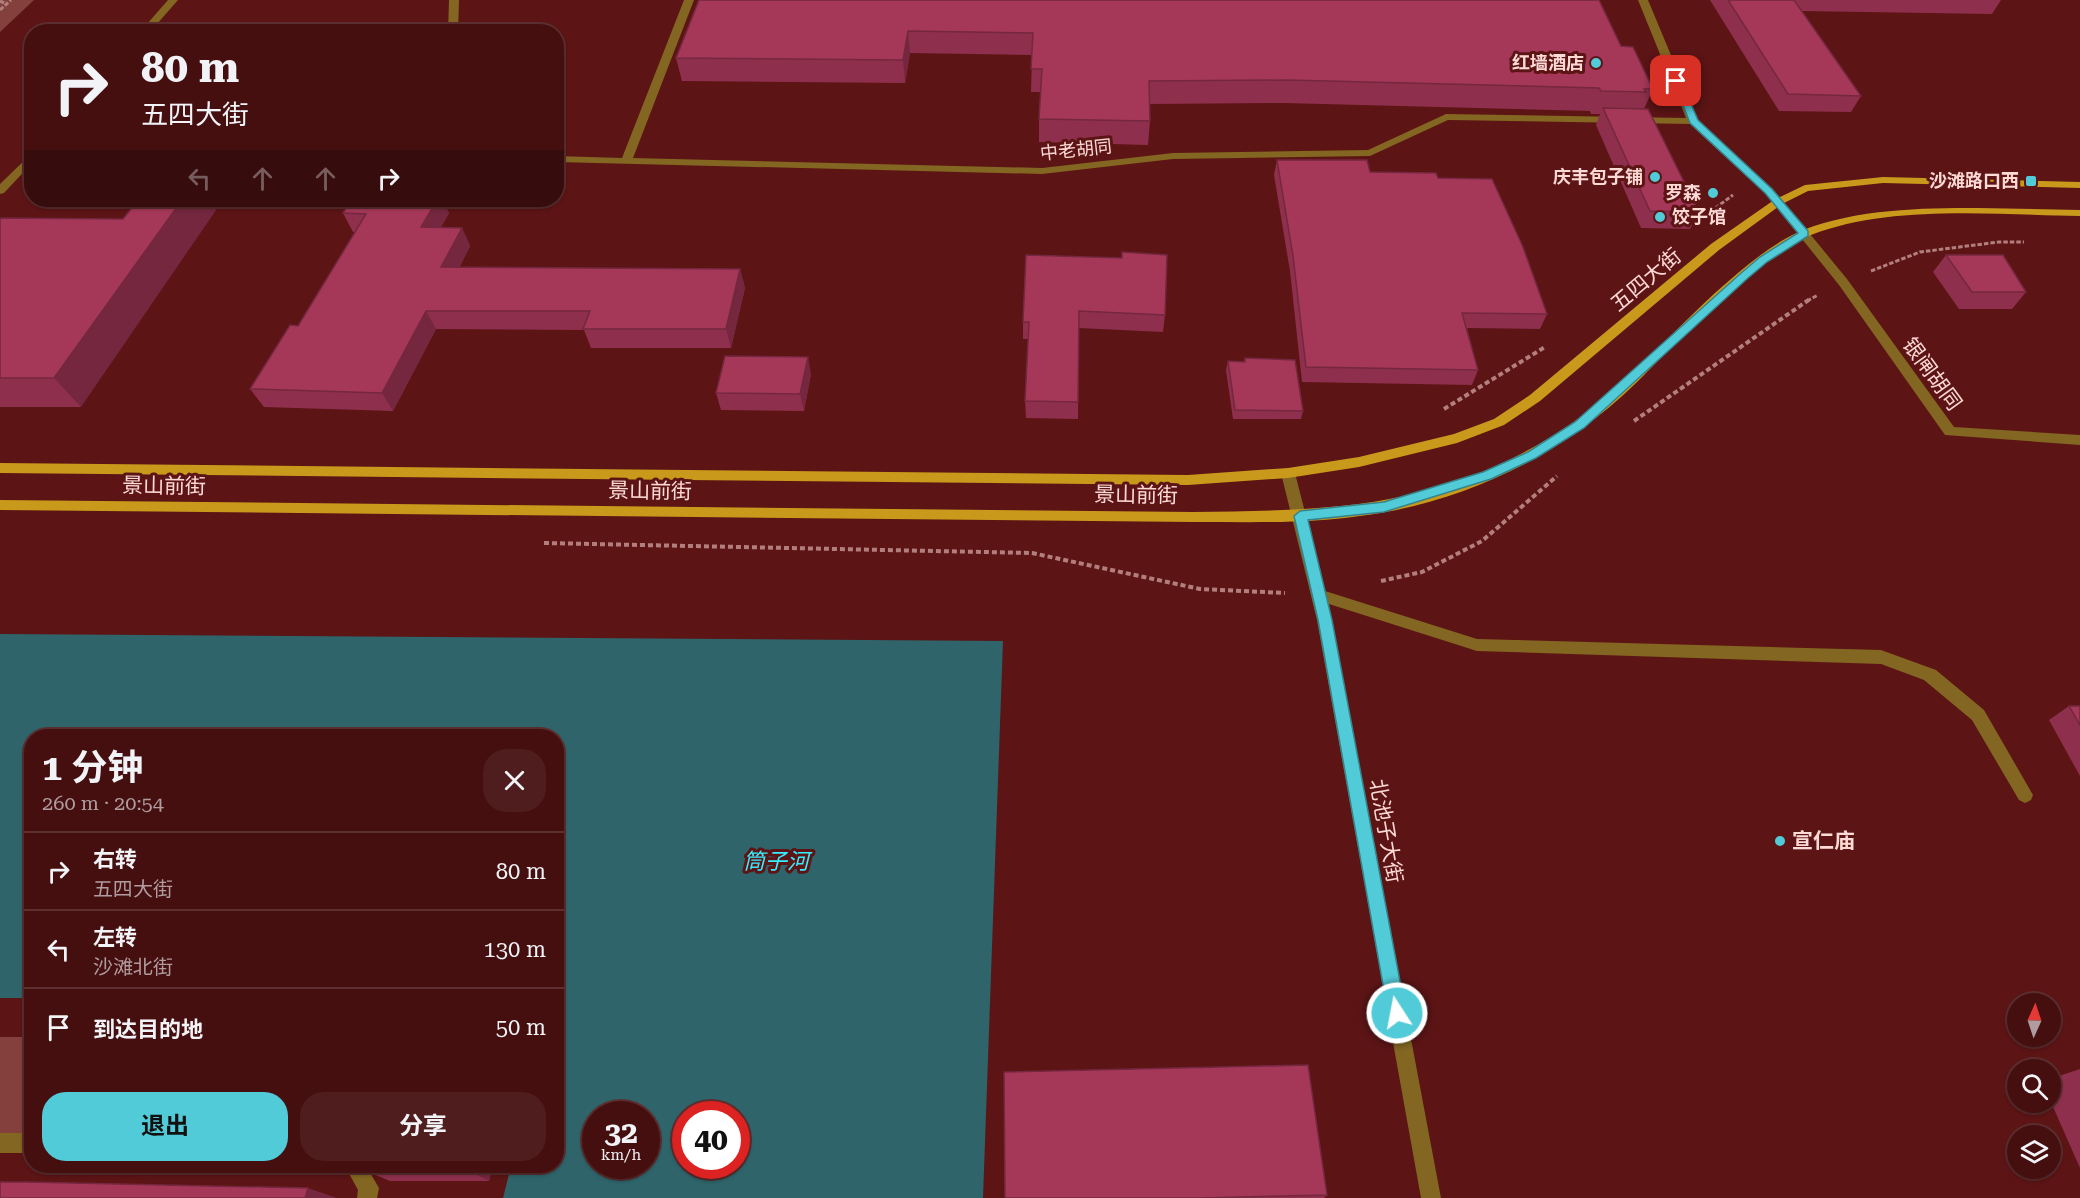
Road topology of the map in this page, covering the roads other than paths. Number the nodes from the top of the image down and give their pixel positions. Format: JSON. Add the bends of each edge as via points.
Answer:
{"nodes":[{"id":1,"x":173,"y":0,"type":"edge"},
{"id":2,"x":454,"y":0,"type":"edge"},
{"id":3,"x":689,"y":0,"type":"edge"},
{"id":4,"x":1643,"y":0,"type":"edge"},
{"id":5,"x":151,"y":24,"type":"edge"},
{"id":6,"x":453,"y":24,"type":"edge"},
{"id":7,"x":1693,"y":121,"type":"junction"},
{"id":8,"x":564,"y":159,"type":"edge"},
{"id":9,"x":626,"y":161,"type":"junction"},
{"id":10,"x":24,"y":164,"type":"edge"},
{"id":11,"x":2080,"y":185,"type":"edge"},
{"id":12,"x":0,"y":190,"type":"edge"},
{"id":13,"x":1778,"y":202,"type":"junction"},
{"id":14,"x":2080,"y":213,"type":"edge"},
{"id":15,"x":1804,"y":234,"type":"junction"},
{"id":16,"x":2080,"y":440,"type":"edge"},
{"id":17,"x":0,"y":468,"type":"edge"},
{"id":18,"x":1287,"y":473,"type":"junction"},
{"id":19,"x":0,"y":506,"type":"edge"},
{"id":20,"x":1300,"y":516,"type":"junction"},
{"id":21,"x":1318,"y":595,"type":"junction"},
{"id":22,"x":2025,"y":795,"type":"dead end"},
{"id":23,"x":0,"y":1143,"type":"edge"},
{"id":24,"x":24,"y":1143,"type":"edge"},
{"id":25,"x":359,"y":1173,"type":"edge"},
{"id":26,"x":368,"y":1198,"type":"edge"},
{"id":27,"x":1431,"y":1198,"type":"edge"}],
"edges":[{"from":1,"to":5,"type":"street"},
{"from":2,"to":6,"type":"street"},
{"from":3,"to":9,"type":"street"},
{"from":4,"to":7,"type":"street"},
{"from":7,"to":9,"type":"street","name":"中老胡同","via":[[1446,117],[1370,153],[1173,156],[1042,171]]},
{"from":7,"to":13,"type":"street"},
{"from":8,"to":9,"type":"street","name":"中老胡同"},
{"from":10,"to":12,"type":"street"},
{"from":11,"to":13,"type":"main road","name":"五四大街","via":[[1883,180],[1805,188]]},
{"from":13,"to":15,"type":"street"},
{"from":13,"to":18,"type":"main road","name":"五四大街","via":[[1715,247],[1535,398],[1499,422],[1457,438],[1394,454]]},
{"from":14,"to":15,"type":"main road","via":[[1876,216],[1841,221]]},
{"from":15,"to":16,"type":"street","name":"银闸胡同","via":[[1950,432]]},
{"from":15,"to":20,"type":"main road","via":[[1750,270],[1579,425],[1532,455],[1487,476],[1384,507]]},
{"from":17,"to":18,"type":"main road","name":"景山前街","via":[[1188,480]]},
{"from":18,"to":20,"type":"street","name":"北池子大街"},
{"from":19,"to":20,"type":"main road","name":"景山前街"},
{"from":20,"to":21,"type":"street","name":"北池子大街"},
{"from":21,"to":22,"type":"street","via":[[1477,645],[1881,657],[1930,675],[1978,714]]},
{"from":21,"to":27,"type":"street","name":"北池子大街"},
{"from":23,"to":24,"type":"street"},
{"from":25,"to":26,"type":"street","via":[[369,1188]]}]}
